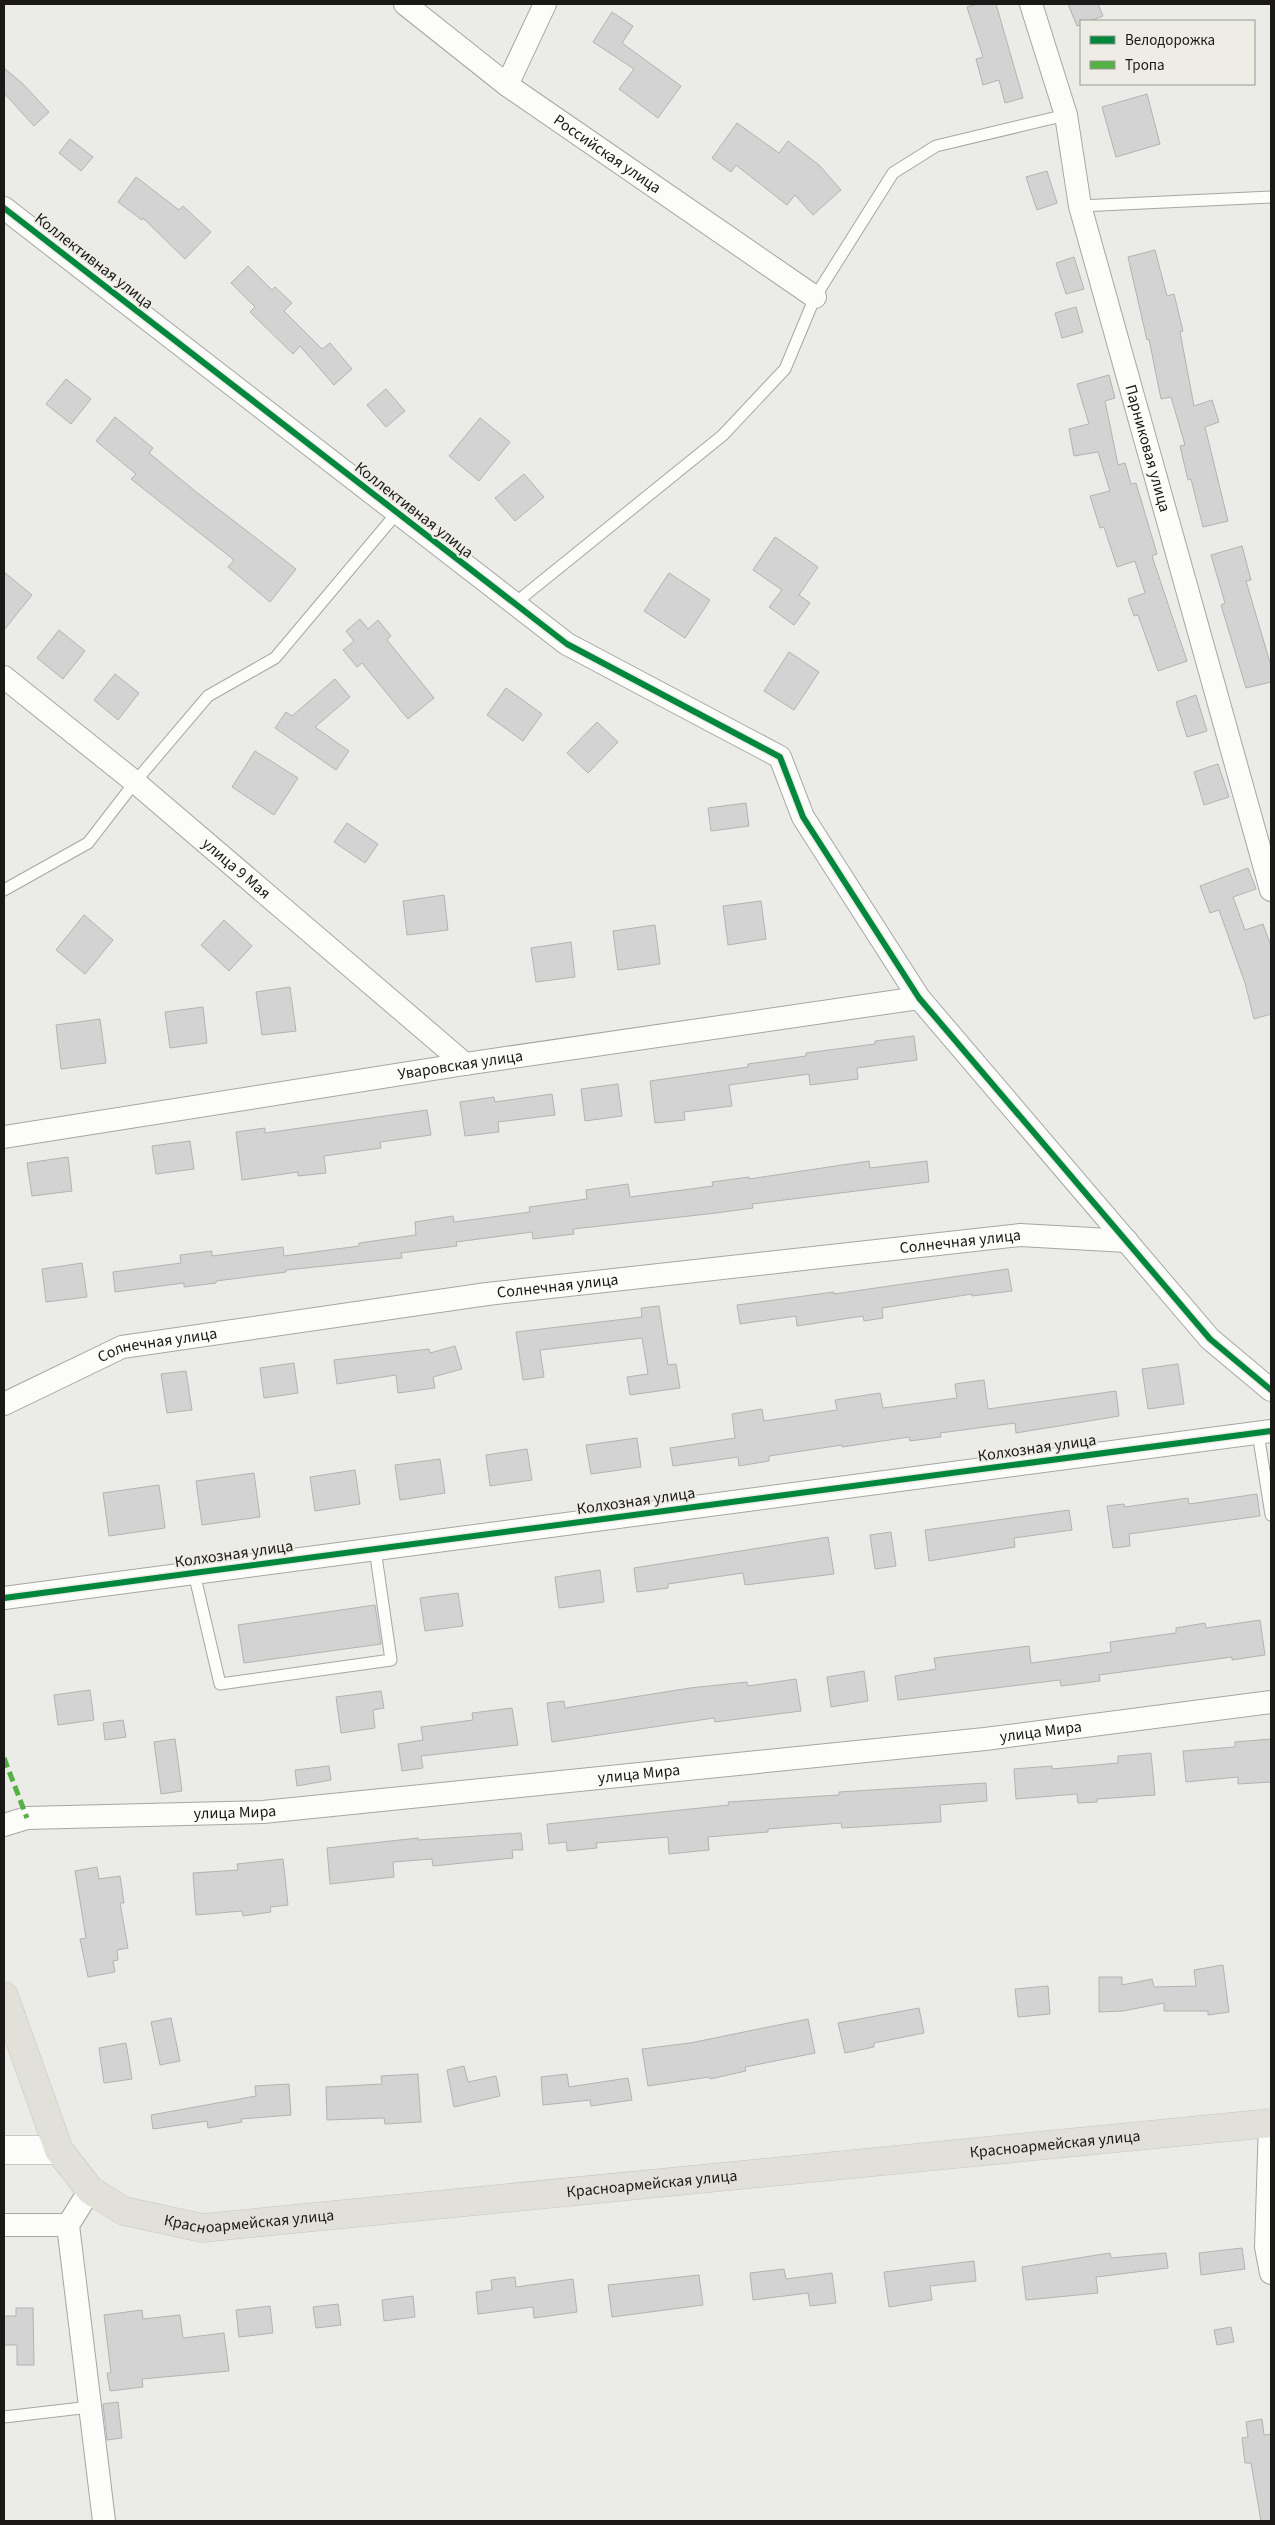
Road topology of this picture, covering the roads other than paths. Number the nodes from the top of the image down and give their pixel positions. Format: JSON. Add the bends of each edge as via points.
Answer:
{"nodes":[{"id":1,"x":405,"y":4,"type":"edge"},
{"id":2,"x":545,"y":4,"type":"edge"},
{"id":3,"x":1032,"y":4,"type":"edge"},
{"id":4,"x":508,"y":85,"type":"junction"},
{"id":5,"x":1066,"y":115,"type":"junction"},
{"id":6,"x":1271,"y":197,"type":"edge"},
{"id":7,"x":1080,"y":206,"type":"junction"},
{"id":8,"x":4,"y":208,"type":"edge"},
{"id":9,"x":815,"y":298,"type":"junction"},
{"id":10,"x":396,"y":514,"type":"junction"},
{"id":11,"x":514,"y":604,"type":"junction"},
{"id":12,"x":4,"y":677,"type":"edge"},
{"id":13,"x":136,"y":782,"type":"junction"},
{"id":14,"x":4,"y":890,"type":"edge"},
{"id":15,"x":1271,"y":890,"type":"edge"},
{"id":16,"x":919,"y":998,"type":"junction"},
{"id":17,"x":465,"y":1064,"type":"junction"},
{"id":18,"x":4,"y":1137,"type":"edge"},
{"id":19,"x":1127,"y":1241,"type":"junction"},
{"id":20,"x":1271,"y":1390,"type":"edge"},
{"id":21,"x":4,"y":1404,"type":"edge"},
{"id":22,"x":1265,"y":1432,"type":"edge"},
{"id":23,"x":1271,"y":1515,"type":"edge"},
{"id":24,"x":375,"y":1549,"type":"junction"},
{"id":25,"x":194,"y":1574,"type":"junction"},
{"id":26,"x":4,"y":1598,"type":"edge"},
{"id":27,"x":1271,"y":1702,"type":"edge"},
{"id":28,"x":4,"y":1825,"type":"edge"},
{"id":29,"x":4,"y":1996,"type":"edge"},
{"id":30,"x":1270,"y":2123,"type":"edge"},
{"id":31,"x":4,"y":2150,"type":"edge"},
{"id":32,"x":59,"y":2150,"type":"junction"},
{"id":33,"x":90,"y":2190,"type":"junction"},
{"id":34,"x":68,"y":2224,"type":"junction"},
{"id":35,"x":4,"y":2225,"type":"edge"},
{"id":36,"x":1271,"y":2273,"type":"edge"},
{"id":37,"x":90,"y":2407,"type":"junction"},
{"id":38,"x":4,"y":2417,"type":"edge"},
{"id":39,"x":104,"y":2521,"type":"edge"}],
"edges":[{"from":1,"to":4,"type":"street","name":"Российская улица"},
{"from":2,"to":4,"type":"street"},
{"from":3,"to":5,"type":"street","name":"Парниковая улица"},
{"from":4,"to":9,"type":"street","name":"Российская улица"},
{"from":5,"to":7,"type":"street","name":"Парниковая улица"},
{"from":5,"to":9,"type":"lane","via":[[936,146],[893,173]]},
{"from":6,"to":7,"type":"lane"},
{"from":7,"to":15,"type":"street","name":"Парниковая улица"},
{"from":8,"to":10,"type":"street","name":"Коллективная улица"},
{"from":9,"to":11,"type":"lane","via":[[785,369],[723,435]]},
{"from":10,"to":11,"type":"street","name":"Коллективная улица"},
{"from":10,"to":13,"type":"lane","via":[[275,658],[208,696]]},
{"from":11,"to":16,"type":"street","name":"Коллективная улица","via":[[567,644],[780,758],[803,817]]},
{"from":12,"to":13,"type":"street","name":"улица 9 Мая"},
{"from":13,"to":14,"type":"lane","via":[[88,844]]},
{"from":13,"to":17,"type":"street","name":"улица 9 Мая"},
{"from":16,"to":17,"type":"street","name":"Уваровская улица"},
{"from":16,"to":19,"type":"street","name":"Коллективная улица"},
{"from":17,"to":18,"type":"street","name":"Уваровская улица"},
{"from":19,"to":20,"type":"street","name":"Коллективная улица","via":[[1210,1340]]},
{"from":19,"to":21,"type":"street","name":"Солнечная улица","via":[[1020,1235],[477,1295],[122,1347]]},
{"from":22,"to":23,"type":"lane"},
{"from":22,"to":24,"type":"street","name":"Колхозная улица"},
{"from":24,"to":25,"type":"street","name":"Колхозная улица"},
{"from":24,"to":25,"type":"lane","via":[[391,1660],[220,1684]]},
{"from":25,"to":26,"type":"street","name":"Колхозная улица"},
{"from":27,"to":28,"type":"street","name":"улица Мира","via":[[985,1739],[263,1812],[27,1818]]},
{"from":29,"to":32,"type":"main road","name":"Красноармейская улица"},
{"from":30,"to":33,"type":"main road","name":"Красноармейская улица","via":[[202,2228],[124,2211]]},
{"from":30,"to":36,"type":"street","via":[[1266,2247]]},
{"from":31,"to":32,"type":"street"},
{"from":32,"to":33,"type":"main road","name":"Красноармейская улица"},
{"from":33,"to":34,"type":"street"},
{"from":34,"to":35,"type":"street"},
{"from":34,"to":37,"type":"street"},
{"from":37,"to":38,"type":"lane"},
{"from":37,"to":39,"type":"street"}]}
